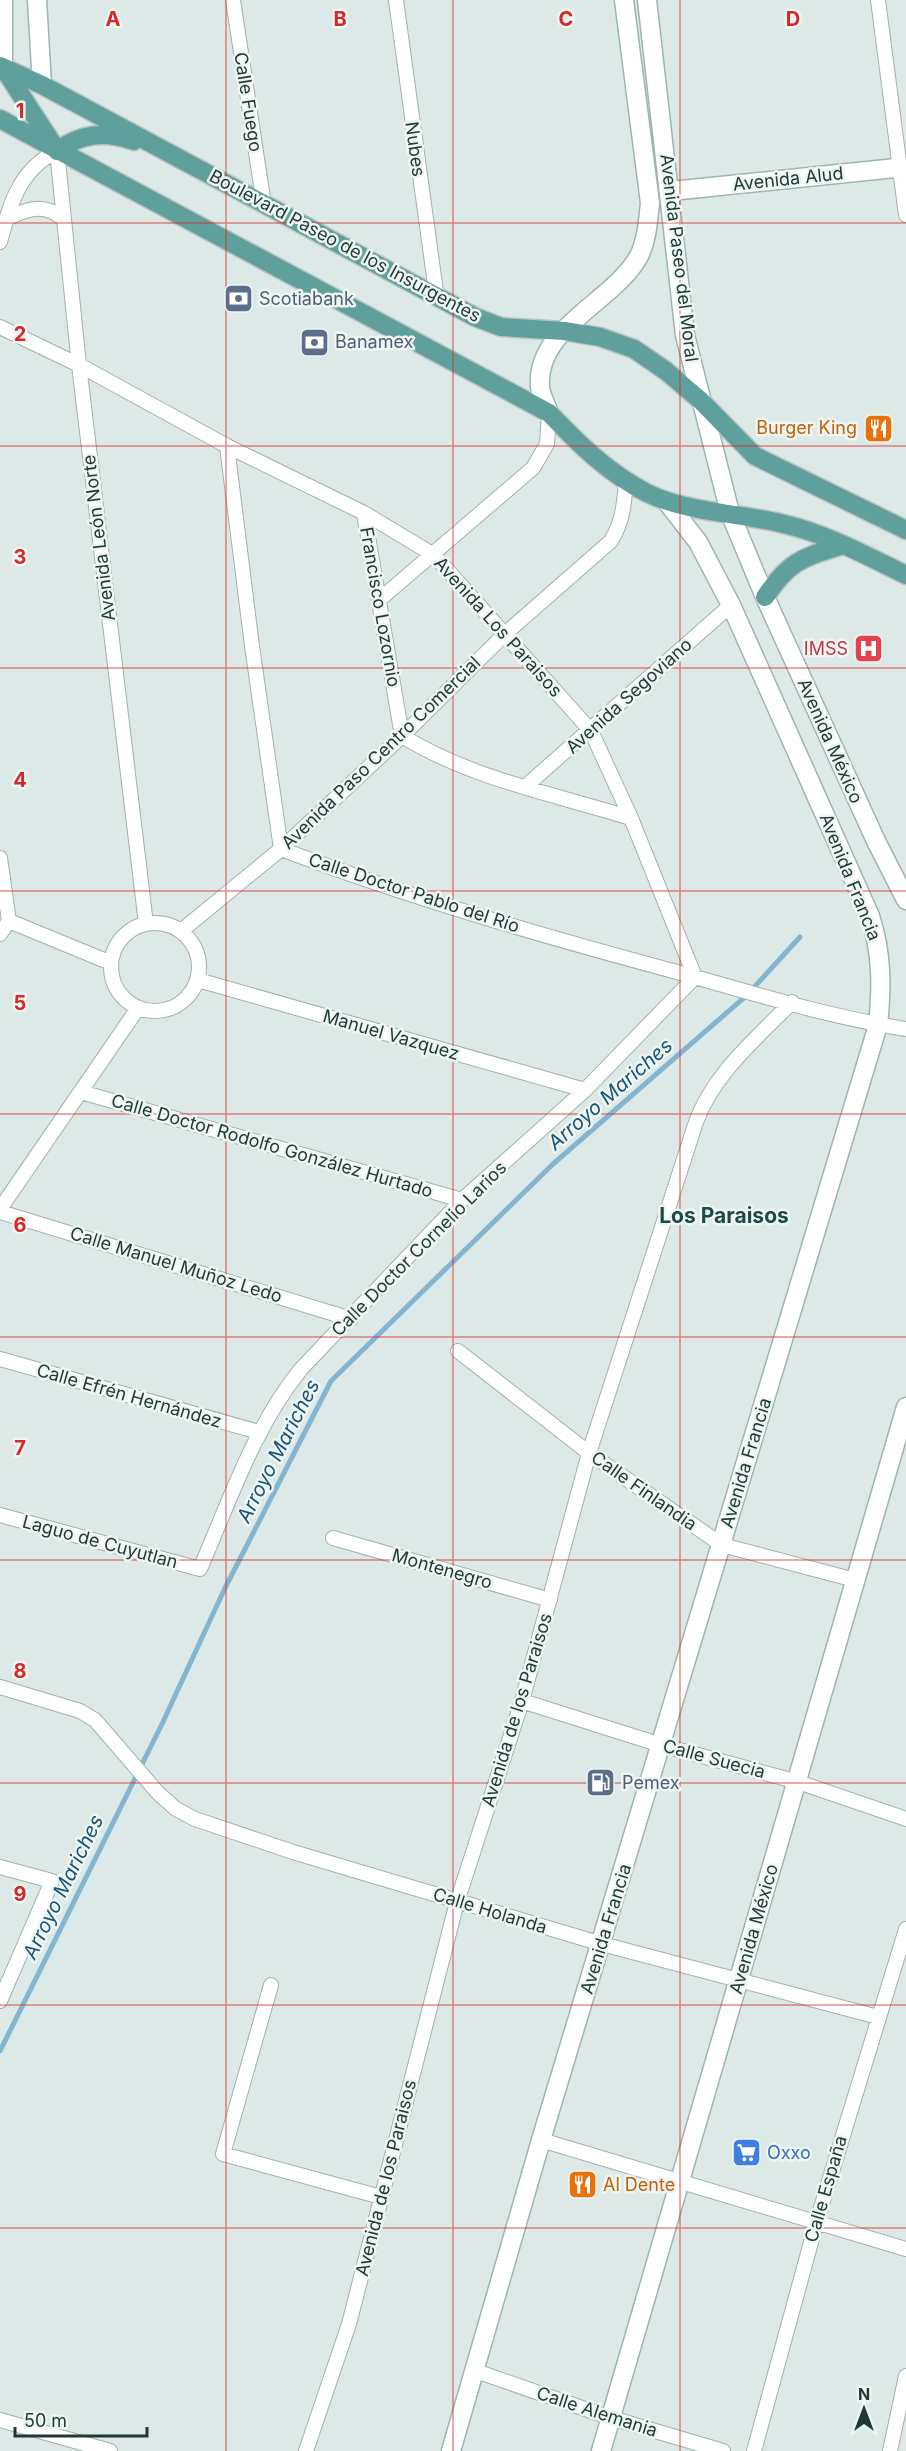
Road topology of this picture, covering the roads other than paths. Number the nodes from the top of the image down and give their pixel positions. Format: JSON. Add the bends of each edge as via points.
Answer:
{"nodes":[{"id":1,"x":3,"y":0,"type":"edge"},
{"id":2,"x":37,"y":0,"type":"edge"},
{"id":3,"x":232,"y":0,"type":"edge"},
{"id":4,"x":396,"y":0,"type":"edge"},
{"id":5,"x":624,"y":0,"type":"edge"},
{"id":6,"x":647,"y":0,"type":"edge"},
{"id":7,"x":878,"y":0,"type":"edge"},
{"id":8,"x":1,"y":67,"type":"edge"},
{"id":9,"x":42,"y":85,"type":"junction"},
{"id":10,"x":0,"y":119,"type":"edge"},
{"id":11,"x":57,"y":151,"type":"junction"},
{"id":12,"x":166,"y":151,"type":"junction"},
{"id":13,"x":902,"y":168,"type":"edge"},
{"id":14,"x":671,"y":191,"type":"junction"},
{"id":15,"x":264,"y":205,"type":"junction"},
{"id":16,"x":906,"y":215,"type":"edge"},
{"id":17,"x":6,"y":219,"type":"junction"},
{"id":18,"x":63,"y":219,"type":"junction"},
{"id":19,"x":0,"y":242,"type":"edge"},
{"id":20,"x":437,"y":299,"type":"junction"},
{"id":21,"x":0,"y":327,"type":"edge"},
{"id":22,"x":564,"y":331,"type":"junction"},
{"id":23,"x":79,"y":365,"type":"junction"},
{"id":24,"x":700,"y":400,"type":"junction"},
{"id":25,"x":549,"y":413,"type":"junction"},
{"id":26,"x":227,"y":446,"type":"junction"},
{"id":27,"x":626,"y":482,"type":"junction"},
{"id":28,"x":667,"y":502,"type":"junction"},
{"id":29,"x":364,"y":513,"type":"junction"},
{"id":30,"x":730,"y":513,"type":"junction"},
{"id":31,"x":906,"y":530,"type":"edge"},
{"id":32,"x":843,"y":545,"type":"junction"},
{"id":33,"x":434,"y":555,"type":"junction"},
{"id":34,"x":906,"y":575,"type":"edge"},
{"id":35,"x":765,"y":597,"type":"junction"},
{"id":36,"x":379,"y":600,"type":"junction"},
{"id":37,"x":732,"y":605,"type":"junction"},
{"id":38,"x":506,"y":633,"type":"junction"},
{"id":39,"x":591,"y":731,"type":"junction"},
{"id":40,"x":402,"y":736,"type":"junction"},
{"id":41,"x":526,"y":786,"type":"junction"},
{"id":42,"x":631,"y":818,"type":"junction"},
{"id":43,"x":281,"y":849,"type":"junction"},
{"id":44,"x":0,"y":858,"type":"edge"},
{"id":45,"x":906,"y":900,"type":"edge"},
{"id":46,"x":9,"y":921,"type":"junction"},
{"id":47,"x":146,"y":924,"type":"junction"},
{"id":48,"x":181,"y":931,"type":"junction"},
{"id":49,"x":0,"y":934,"type":"edge"},
{"id":50,"x":111,"y":963,"type":"junction"},
{"id":51,"x":695,"y":977,"type":"junction"},
{"id":52,"x":198,"y":980,"type":"junction"},
{"id":53,"x":792,"y":1002,"type":"junction"},
{"id":54,"x":138,"y":1008,"type":"junction"},
{"id":55,"x":878,"y":1025,"type":"junction"},
{"id":56,"x":906,"y":1029,"type":"edge"},
{"id":57,"x":585,"y":1090,"type":"junction"},
{"id":58,"x":81,"y":1092,"type":"junction"},
{"id":59,"x":462,"y":1200,"type":"junction"},
{"id":60,"x":0,"y":1210,"type":"edge"},
{"id":61,"x":351,"y":1319,"type":"junction"},
{"id":62,"x":458,"y":1351,"type":"dead end"},
{"id":63,"x":0,"y":1359,"type":"edge"},
{"id":64,"x":906,"y":1407,"type":"edge"},
{"id":65,"x":259,"y":1432,"type":"junction"},
{"id":66,"x":589,"y":1454,"type":"junction"},
{"id":67,"x":0,"y":1515,"type":"edge"},
{"id":68,"x":333,"y":1538,"type":"dead end"},
{"id":69,"x":722,"y":1545,"type":"junction"},
{"id":70,"x":855,"y":1580,"type":"junction"},
{"id":71,"x":550,"y":1600,"type":"junction"},
{"id":72,"x":0,"y":1687,"type":"edge"},
{"id":73,"x":522,"y":1701,"type":"junction"},
{"id":74,"x":661,"y":1745,"type":"junction"},
{"id":75,"x":798,"y":1782,"type":"junction"},
{"id":76,"x":906,"y":1819,"type":"edge"},
{"id":77,"x":0,"y":1867,"type":"edge"},
{"id":78,"x":457,"y":1902,"type":"junction"},
{"id":79,"x":906,"y":1929,"type":"edge"},
{"id":80,"x":602,"y":1944,"type":"junction"},
{"id":81,"x":739,"y":1981,"type":"junction"},
{"id":82,"x":271,"y":1985,"type":"dead end"},
{"id":83,"x":0,"y":2001,"type":"edge"},
{"id":84,"x":878,"y":2017,"type":"junction"},
{"id":85,"x":541,"y":2140,"type":"junction"},
{"id":86,"x":679,"y":2183,"type":"junction"},
{"id":87,"x":381,"y":2197,"type":"junction"},
{"id":88,"x":816,"y":2223,"type":"junction"},
{"id":89,"x":906,"y":2249,"type":"edge"},
{"id":90,"x":472,"y":2370,"type":"junction"},
{"id":91,"x":906,"y":2376,"type":"edge"},
{"id":92,"x":611,"y":2418,"type":"junction"},
{"id":93,"x":0,"y":2420,"type":"edge"},
{"id":94,"x":110,"y":2451,"type":"edge"},
{"id":95,"x":306,"y":2451,"type":"edge"},
{"id":96,"x":451,"y":2451,"type":"edge"},
{"id":97,"x":601,"y":2451,"type":"edge"},
{"id":98,"x":723,"y":2451,"type":"edge"},
{"id":99,"x":754,"y":2451,"type":"edge"},
{"id":100,"x":890,"y":2451,"type":"edge"}],
"edges":[{"from":1,"to":8,"type":"street"},
{"from":2,"to":9,"type":"street"},
{"from":3,"to":15,"type":"street","name":"Calle Fuego"},
{"from":4,"to":20,"type":"street","name":"Nubes"},
{"from":5,"to":22,"type":"street","name":"Avenida Paseo del Moral","via":[[650,203],[647,233],[638,257],[622,276]]},
{"from":6,"to":14,"type":"street","name":"Avenida Paseo del Moral"},
{"from":7,"to":13,"type":"street"},
{"from":8,"to":9,"type":"main road","name":"Boulevard Paseo de los Insurgentes"},
{"from":8,"to":11,"type":"main road"},
{"from":9,"to":12,"type":"main road","name":"Boulevard Paseo de los Insurgentes"},
{"from":10,"to":11,"type":"main road"},
{"from":11,"to":12,"type":"main road","via":[[74,138],[109,135]]},
{"from":11,"to":17,"type":"street","via":[[36,164],[20,181]]},
{"from":11,"to":18,"type":"street","name":"Avenida León Norte"},
{"from":11,"to":25,"type":"main road"},
{"from":12,"to":15,"type":"main road","name":"Boulevard Paseo de los Insurgentes"},
{"from":13,"to":14,"type":"street","name":"Avenida Alud"},
{"from":13,"to":16,"type":"street"},
{"from":14,"to":24,"type":"street","name":"Avenida Paseo del Moral","via":[[685,335]]},
{"from":15,"to":20,"type":"main road","name":"Boulevard Paseo de los Insurgentes"},
{"from":17,"to":18,"type":"street","via":[[34,208],[54,211]]},
{"from":17,"to":19,"type":"street"},
{"from":18,"to":23,"type":"street","name":"Avenida León Norte"},
{"from":20,"to":22,"type":"main road","name":"Boulevard Paseo de los Insurgentes","via":[[501,327]]},
{"from":21,"to":23,"type":"street","name":"Avenida Los Paraisos"},
{"from":22,"to":24,"type":"main road","name":"Boulevard Paseo de los Insurgentes","via":[[600,337],[634,349]]},
{"from":22,"to":25,"type":"street","name":"Avenida Paseo del Moral","via":[[548,347],[542,361],[540,389]]},
{"from":23,"to":26,"type":"street","name":"Avenida Los Paraisos"},
{"from":23,"to":47,"type":"street","name":"Avenida León Norte"},
{"from":24,"to":30,"type":"street","name":"Avenida Paseo del Moral"},
{"from":24,"to":31,"type":"main road","name":"Boulevard Paseo de los Insurgentes","via":[[755,456]]},
{"from":25,"to":27,"type":"main road","via":[[583,448]]},
{"from":25,"to":33,"type":"street","via":[[547,444],[534,468]]},
{"from":26,"to":29,"type":"street","name":"Avenida Los Paraisos"},
{"from":26,"to":43,"type":"street"},
{"from":27,"to":28,"type":"main road"},
{"from":27,"to":38,"type":"street","name":"Avenida Paso Centro Comercial","via":[[624,512],[611,541]]},
{"from":28,"to":30,"type":"main road"},
{"from":28,"to":37,"type":"street","name":"Avenida Francia","via":[[698,542]]},
{"from":29,"to":33,"type":"street","name":"Avenida Los Paraisos"},
{"from":29,"to":36,"type":"street","name":"Francisco Lozornio"},
{"from":30,"to":32,"type":"main road","via":[[786,524]]},
{"from":30,"to":35,"type":"street","name":"Avenida México"},
{"from":32,"to":34,"type":"main road"},
{"from":32,"to":35,"type":"main road","via":[[790,565]]},
{"from":33,"to":36,"type":"street"},
{"from":33,"to":38,"type":"street","name":"Avenida Los Paraisos"},
{"from":35,"to":45,"type":"street","name":"Avenida México"},
{"from":36,"to":40,"type":"street","name":"Francisco Lozornio"},
{"from":37,"to":39,"type":"street","name":"Avenida Segoviano"},
{"from":37,"to":55,"type":"street","name":"Avenida Francia","via":[[870,916],[883,983]]},
{"from":38,"to":39,"type":"street","name":"Avenida Los Paraisos"},
{"from":38,"to":40,"type":"street","name":"Avenida Paso Centro Comercial"},
{"from":39,"to":41,"type":"street","name":"Avenida Segoviano"},
{"from":39,"to":42,"type":"street","name":"Avenida Los Paraisos"},
{"from":40,"to":41,"type":"street","via":[[464,769]]},
{"from":40,"to":43,"type":"street","name":"Avenida Paso Centro Comercial"},
{"from":41,"to":42,"type":"street"},
{"from":42,"to":51,"type":"street","name":"Avenida Los Paraisos"},
{"from":43,"to":48,"type":"street","name":"Avenida Paso Centro Comercial"},
{"from":43,"to":51,"type":"street","name":"Calle Doctor Pablo del Río","via":[[380,886]]},
{"from":44,"to":46,"type":"street"},
{"from":46,"to":49,"type":"street"},
{"from":46,"to":50,"type":"street"},
{"from":47,"to":48,"type":"street","via":[[158,923]]},
{"from":47,"to":50,"type":"street","via":[[122,938]]},
{"from":48,"to":52,"type":"street","via":[[198,953]]},
{"from":50,"to":54,"type":"street","via":[[117,990]]},
{"from":51,"to":53,"type":"street","name":"Calle Doctor Pablo del Río"},
{"from":51,"to":57,"type":"street","name":"Calle Doctor Cornelio Larios"},
{"from":52,"to":54,"type":"street","via":[[191,993],[174,1007],[152,1011]]},
{"from":52,"to":57,"type":"street","name":"Manuel Vazquez"},
{"from":53,"to":55,"type":"street","name":"Calle Doctor Pablo del Río"},
{"from":53,"to":66,"type":"street","name":"Avenida de los Paraisos","via":[[717,1080],[705,1098]]},
{"from":54,"to":58,"type":"street"},
{"from":55,"to":56,"type":"street","name":"Calle Doctor Pablo del Río"},
{"from":55,"to":69,"type":"street","name":"Avenida Francia"},
{"from":57,"to":59,"type":"street","name":"Calle Doctor Cornelio Larios"},
{"from":58,"to":59,"type":"street","name":"Calle Doctor Rodolfo González Hurtado"},
{"from":58,"to":60,"type":"street"},
{"from":59,"to":61,"type":"street","name":"Calle Doctor Cornelio Larios"},
{"from":60,"to":61,"type":"street","name":"Calle Manuel Muñoz Ledo"},
{"from":61,"to":65,"type":"street","name":"Calle Doctor Cornelio Larios","via":[[286,1387]]},
{"from":62,"to":66,"type":"street","name":"Calle Finlandia"},
{"from":63,"to":65,"type":"street","name":"Calle Efrén Hernández"},
{"from":64,"to":70,"type":"street","name":"Avenida México"},
{"from":65,"to":67,"type":"street","name":"Laguo de Cuyutlan","via":[[200,1569]]},
{"from":66,"to":69,"type":"street","name":"Calle Finlandia"},
{"from":66,"to":71,"type":"street","name":"Avenida de los Paraisos"},
{"from":68,"to":71,"type":"street","name":"Montenegro"},
{"from":69,"to":70,"type":"street","name":"Calle Finlandia"},
{"from":69,"to":74,"type":"street","name":"Avenida Francia"},
{"from":70,"to":75,"type":"street","name":"Avenida México"},
{"from":71,"to":73,"type":"street","name":"Avenida de los Paraisos"},
{"from":72,"to":78,"type":"street","name":"Calle Holanda","via":[[80,1711],[95,1720],[158,1793],[195,1819]]},
{"from":73,"to":74,"type":"street","name":"Calle Suecia"},
{"from":73,"to":78,"type":"street","name":"Avenida de los Paraisos"},
{"from":74,"to":75,"type":"street","name":"Calle Suecia"},
{"from":74,"to":80,"type":"street","name":"Avenida Francia"},
{"from":75,"to":76,"type":"street","name":"Calle Suecia"},
{"from":75,"to":81,"type":"street","name":"Avenida México"},
{"from":77,"to":83,"type":"street","via":[[52,1881]]},
{"from":78,"to":80,"type":"street","name":"Calle Holanda"},
{"from":78,"to":87,"type":"street","name":"Avenida de los Paraisos"},
{"from":79,"to":84,"type":"street","name":"Calle España"},
{"from":80,"to":81,"type":"street","name":"Calle Holanda"},
{"from":80,"to":85,"type":"street","name":"Avenida Francia"},
{"from":81,"to":84,"type":"street","name":"Calle Holanda"},
{"from":81,"to":86,"type":"street","name":"Avenida México"},
{"from":82,"to":87,"type":"street","via":[[224,2154]]},
{"from":84,"to":88,"type":"street","name":"Calle España"},
{"from":85,"to":86,"type":"street"},
{"from":85,"to":90,"type":"street","name":"Avenida Francia"},
{"from":86,"to":88,"type":"street"},
{"from":86,"to":92,"type":"street","name":"Avenida México"},
{"from":87,"to":95,"type":"street","name":"Avenida de los Paraisos","via":[[349,2324]]},
{"from":88,"to":89,"type":"street"},
{"from":88,"to":99,"type":"street","name":"Calle España"},
{"from":90,"to":92,"type":"street","name":"Calle Alemania"},
{"from":90,"to":96,"type":"street","name":"Avenida Francia"},
{"from":91,"to":100,"type":"street"},
{"from":92,"to":97,"type":"street","name":"Avenida México"},
{"from":92,"to":98,"type":"street","name":"Calle Alemania"},
{"from":93,"to":94,"type":"street"}]}
